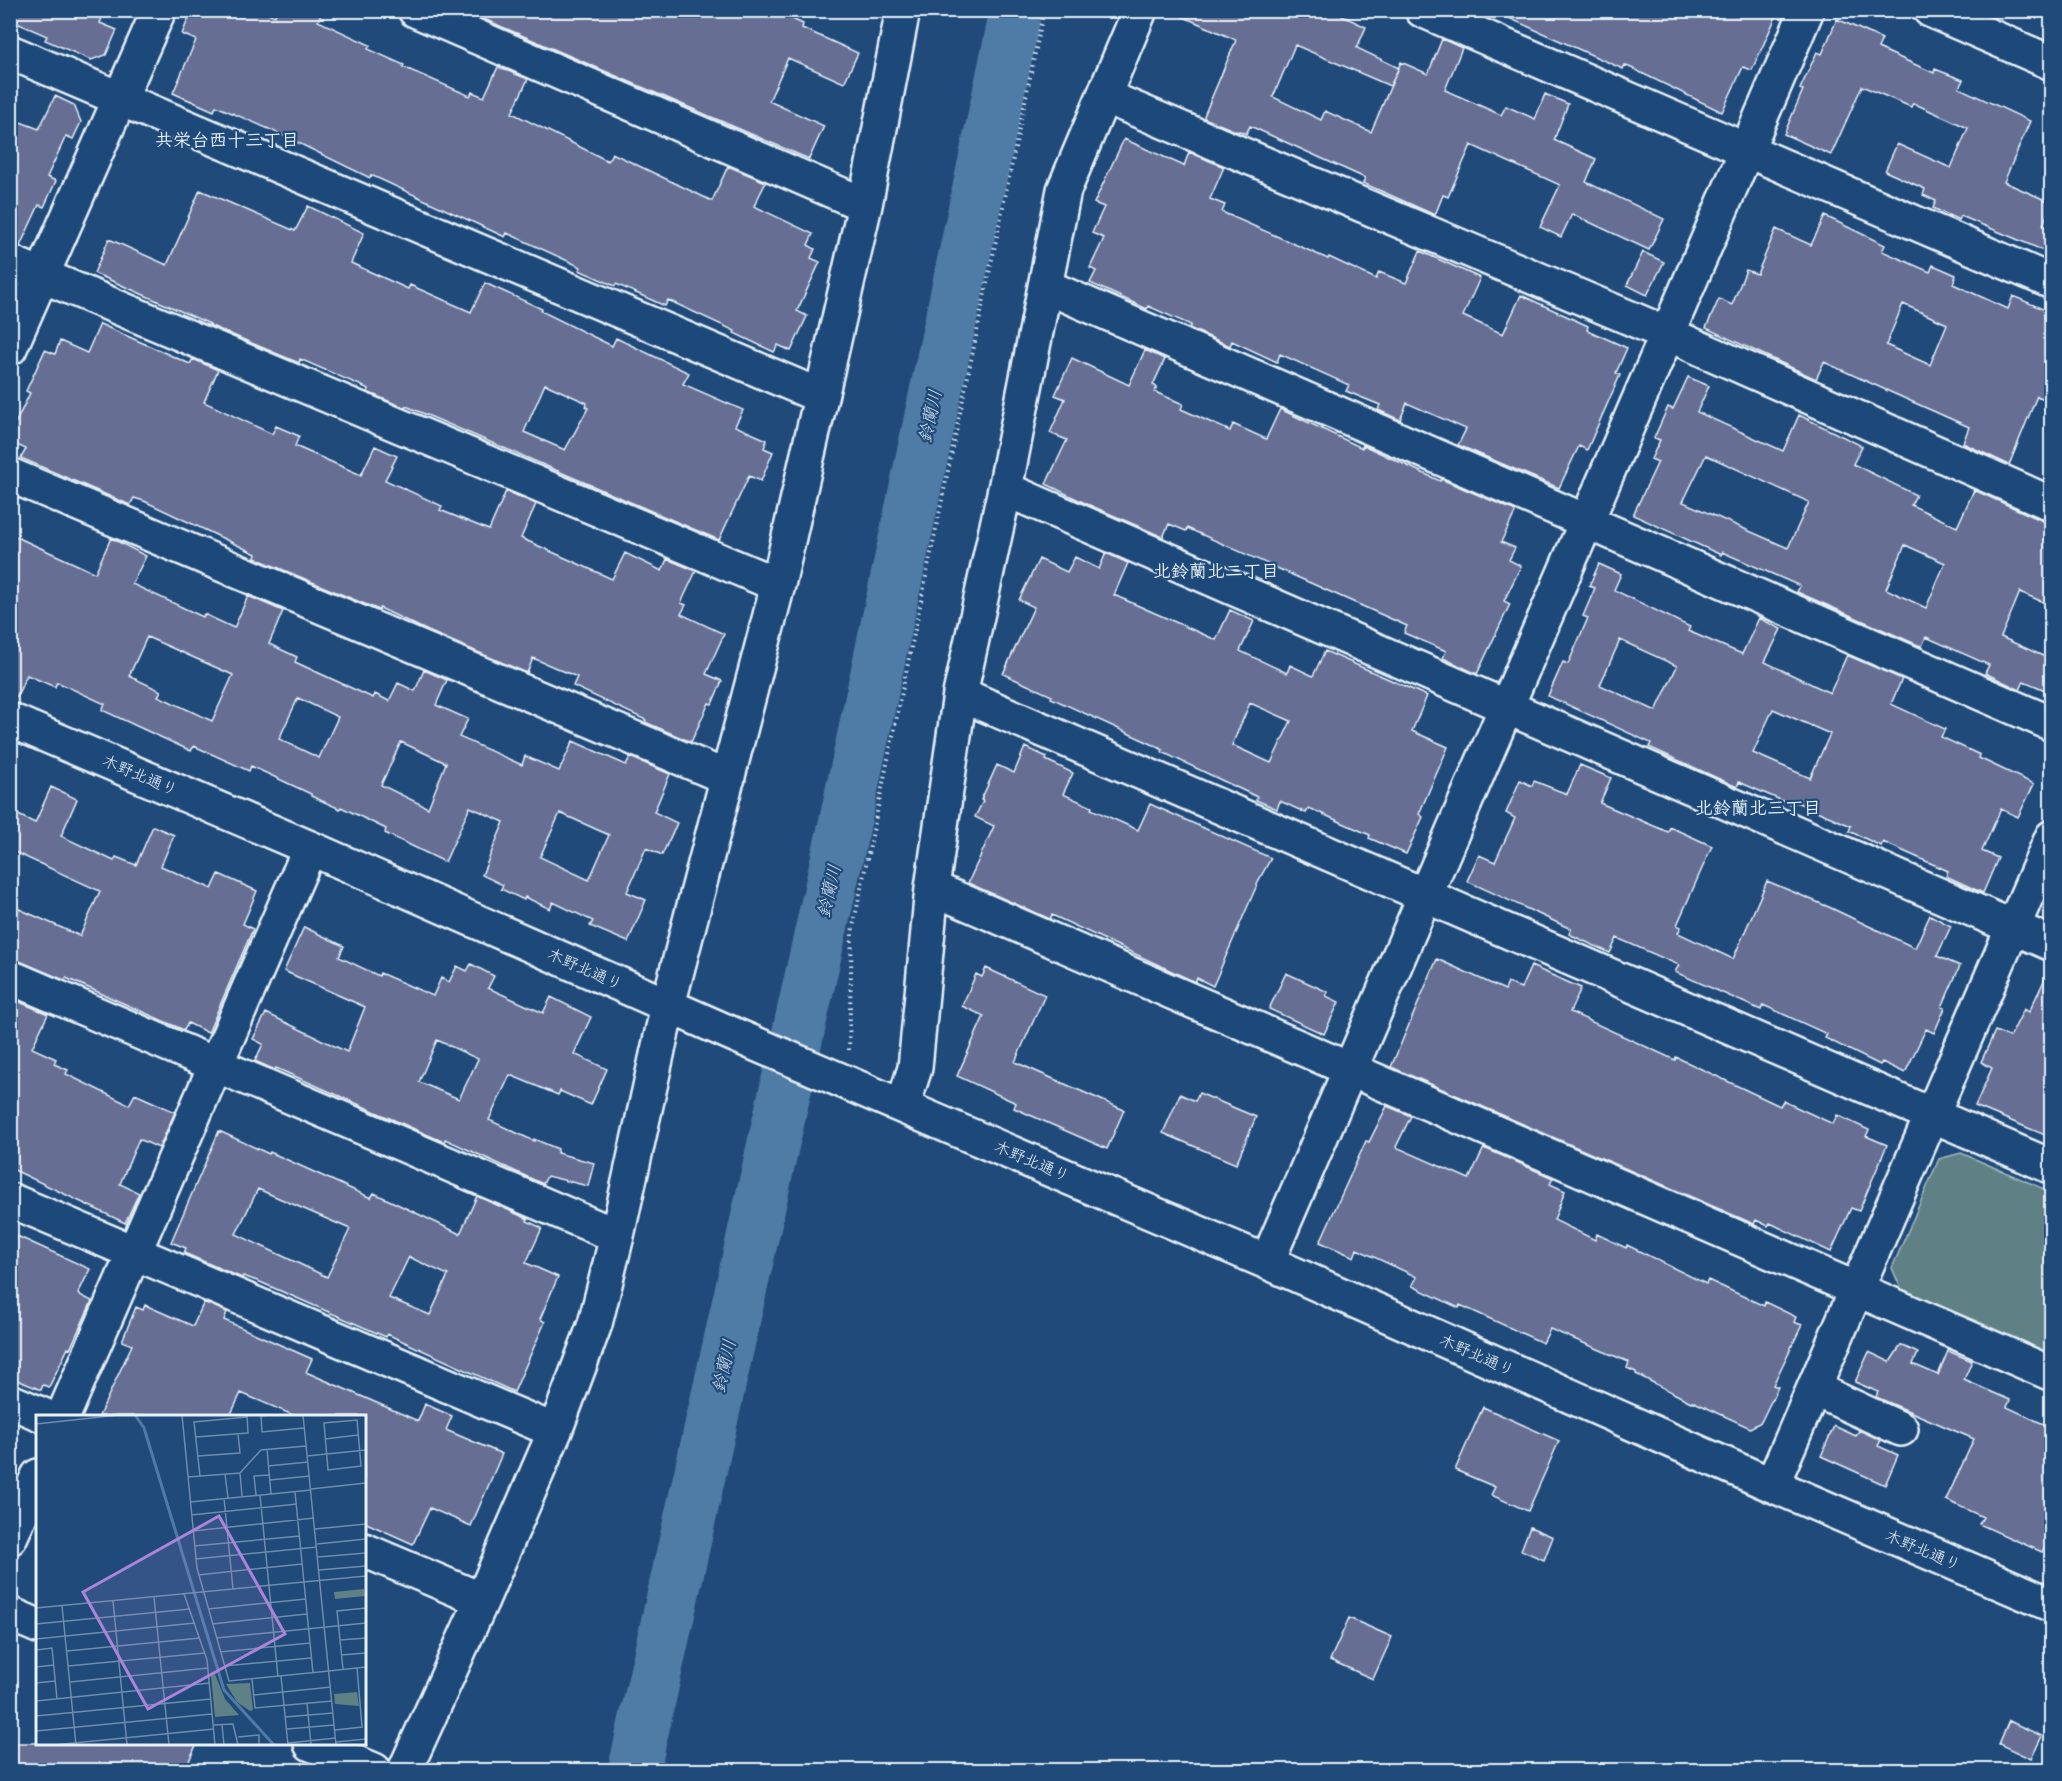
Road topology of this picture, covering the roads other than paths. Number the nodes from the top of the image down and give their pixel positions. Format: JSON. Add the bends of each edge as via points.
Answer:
{"nodes":[{"id":1,"x":159,"y":10,"type":"edge"},
{"id":2,"x":415,"y":10,"type":"edge"},
{"id":3,"x":903,"y":10,"type":"edge"},
{"id":4,"x":1140,"y":10,"type":"edge"},
{"id":5,"x":1422,"y":10,"type":"edge"},
{"id":6,"x":1807,"y":10,"type":"edge"},
{"id":7,"x":1930,"y":10,"type":"edge"},
{"id":8,"x":10,"y":52,"type":"edge"},
{"id":9,"x":2052,"y":63,"type":"edge"},
{"id":10,"x":1104,"y":96,"type":"junction"},
{"id":11,"x":120,"y":99,"type":"junction"},
{"id":12,"x":1747,"y":150,"type":"junction"},
{"id":13,"x":865,"y":205,"type":"junction"},
{"id":14,"x":10,"y":262,"type":"edge"},
{"id":15,"x":41,"y":275,"type":"junction"},
{"id":16,"x":2052,"y":282,"type":"edge"},
{"id":17,"x":1045,"y":286,"type":"junction"},
{"id":18,"x":1668,"y":334,"type":"junction"},
{"id":19,"x":10,"y":348,"type":"edge"},
{"id":20,"x":820,"y":396,"type":"junction"},
{"id":21,"x":10,"y":475,"type":"edge"},
{"id":22,"x":1005,"y":489,"type":"junction"},
{"id":23,"x":2052,"y":504,"type":"edge"},
{"id":24,"x":1587,"y":522,"type":"junction"},
{"id":25,"x":778,"y":585,"type":"junction"},
{"id":26,"x":960,"y":694,"type":"junction"},
{"id":27,"x":1506,"y":707,"type":"junction"},
{"id":28,"x":10,"y":720,"type":"edge"},
{"id":29,"x":2052,"y":724,"type":"edge"},
{"id":30,"x":728,"y":778,"type":"junction"},
{"id":31,"x":2052,"y":837,"type":"edge"},
{"id":32,"x":310,"y":848,"type":"junction"},
{"id":33,"x":932,"y":888,"type":"junction"},
{"id":34,"x":1425,"y":896,"type":"junction"},
{"id":35,"x":2013,"y":927,"type":"junction"},
{"id":36,"x":2052,"y":944,"type":"edge"},
{"id":37,"x":10,"y":977,"type":"edge"},
{"id":38,"x":668,"y":1005,"type":"junction"},
{"id":39,"x":215,"y":1066,"type":"junction"},
{"id":40,"x":1350,"y":1070,"type":"junction"},
{"id":41,"x":903,"y":1105,"type":"junction"},
{"id":42,"x":1932,"y":1115,"type":"junction"},
{"id":43,"x":2052,"y":1167,"type":"edge"},
{"id":44,"x":10,"y":1200,"type":"edge"},
{"id":45,"x":617,"y":1236,"type":"junction"},
{"id":46,"x":133,"y":1254,"type":"junction"},
{"id":47,"x":1267,"y":1262,"type":"junction"},
{"id":48,"x":1857,"y":1290,"type":"junction"},
{"id":49,"x":2052,"y":1374,"type":"edge"},
{"id":50,"x":1814,"y":1389,"type":"junction"},
{"id":51,"x":10,"y":1401,"type":"edge"},
{"id":52,"x":43,"y":1415,"type":"edge"},
{"id":53,"x":63,"y":1415,"type":"edge"},
{"id":54,"x":1901,"y":1429,"type":"dead end"},
{"id":55,"x":555,"y":1431,"type":"junction"},
{"id":56,"x":36,"y":1480,"type":"edge"},
{"id":57,"x":1772,"y":1485,"type":"junction"},
{"id":58,"x":10,"y":1538,"type":"edge"},
{"id":59,"x":366,"y":1551,"type":"edge"},
{"id":60,"x":482,"y":1600,"type":"junction"},
{"id":61,"x":2052,"y":1605,"type":"edge"},
{"id":62,"x":10,"y":1614,"type":"edge"},
{"id":63,"x":36,"y":1625,"type":"edge"},
{"id":64,"x":316,"y":1745,"type":"edge"},
{"id":65,"x":374,"y":1770,"type":"edge"},
{"id":66,"x":405,"y":1770,"type":"edge"}],
"edges":[{"from":1,"to":11,"type":"street"},
{"from":2,"to":13,"type":"street"},
{"from":3,"to":13,"type":"street"},
{"from":4,"to":10,"type":"street"},
{"from":5,"to":12,"type":"street"},
{"from":6,"to":12,"type":"street"},
{"from":7,"to":9,"type":"street"},
{"from":8,"to":11,"type":"street"},
{"from":10,"to":17,"type":"street","via":[[1064,190]]},
{"from":10,"to":18,"type":"street"},
{"from":11,"to":15,"type":"street"},
{"from":11,"to":20,"type":"street"},
{"from":12,"to":16,"type":"street"},
{"from":12,"to":18,"type":"street"},
{"from":13,"to":20,"type":"street"},
{"from":14,"to":15,"type":"street"},
{"from":15,"to":19,"type":"street"},
{"from":15,"to":25,"type":"street"},
{"from":17,"to":22,"type":"street"},
{"from":17,"to":24,"type":"street"},
{"from":18,"to":23,"type":"street"},
{"from":18,"to":24,"type":"street"},
{"from":20,"to":25,"type":"street"},
{"from":21,"to":30,"type":"street"},
{"from":22,"to":26,"type":"street"},
{"from":22,"to":27,"type":"street"},
{"from":24,"to":27,"type":"street"},
{"from":24,"to":29,"type":"street"},
{"from":25,"to":30,"type":"street"},
{"from":26,"to":33,"type":"street"},
{"from":26,"to":34,"type":"street"},
{"from":27,"to":34,"type":"street"},
{"from":27,"to":35,"type":"street"},
{"from":28,"to":32,"type":"street","name":"木野北通り"},
{"from":30,"to":38,"type":"street"},
{"from":31,"to":35,"type":"street"},
{"from":32,"to":38,"type":"street","name":"木野北通り"},
{"from":32,"to":39,"type":"street"},
{"from":33,"to":40,"type":"street"},
{"from":33,"to":41,"type":"street","via":[[915,1068]]},
{"from":34,"to":40,"type":"street"},
{"from":34,"to":42,"type":"street"},
{"from":35,"to":36,"type":"street"},
{"from":35,"to":42,"type":"street"},
{"from":37,"to":39,"type":"street"},
{"from":38,"to":41,"type":"street","name":"木野北通り","via":[[737,1036],[839,1062]]},
{"from":38,"to":45,"type":"street"},
{"from":39,"to":45,"type":"street"},
{"from":39,"to":46,"type":"street"},
{"from":40,"to":47,"type":"street"},
{"from":40,"to":48,"type":"street"},
{"from":41,"to":47,"type":"street","name":"木野北通り"},
{"from":42,"to":43,"type":"street"},
{"from":42,"to":48,"type":"street"},
{"from":44,"to":46,"type":"street"},
{"from":45,"to":55,"type":"street","via":[[595,1324]]},
{"from":46,"to":53,"type":"street"},
{"from":46,"to":55,"type":"street"},
{"from":47,"to":57,"type":"street","name":"木野北通り"},
{"from":48,"to":49,"type":"street"},
{"from":48,"to":50,"type":"street"},
{"from":50,"to":54,"type":"street"},
{"from":50,"to":57,"type":"street"},
{"from":51,"to":52,"type":"street"},
{"from":55,"to":60,"type":"street"},
{"from":56,"to":58,"type":"street"},
{"from":57,"to":61,"type":"street","name":"木野北通り"},
{"from":59,"to":60,"type":"street"},
{"from":60,"to":66,"type":"street"},
{"from":62,"to":63,"type":"street"},
{"from":64,"to":65,"type":"street"}]}
